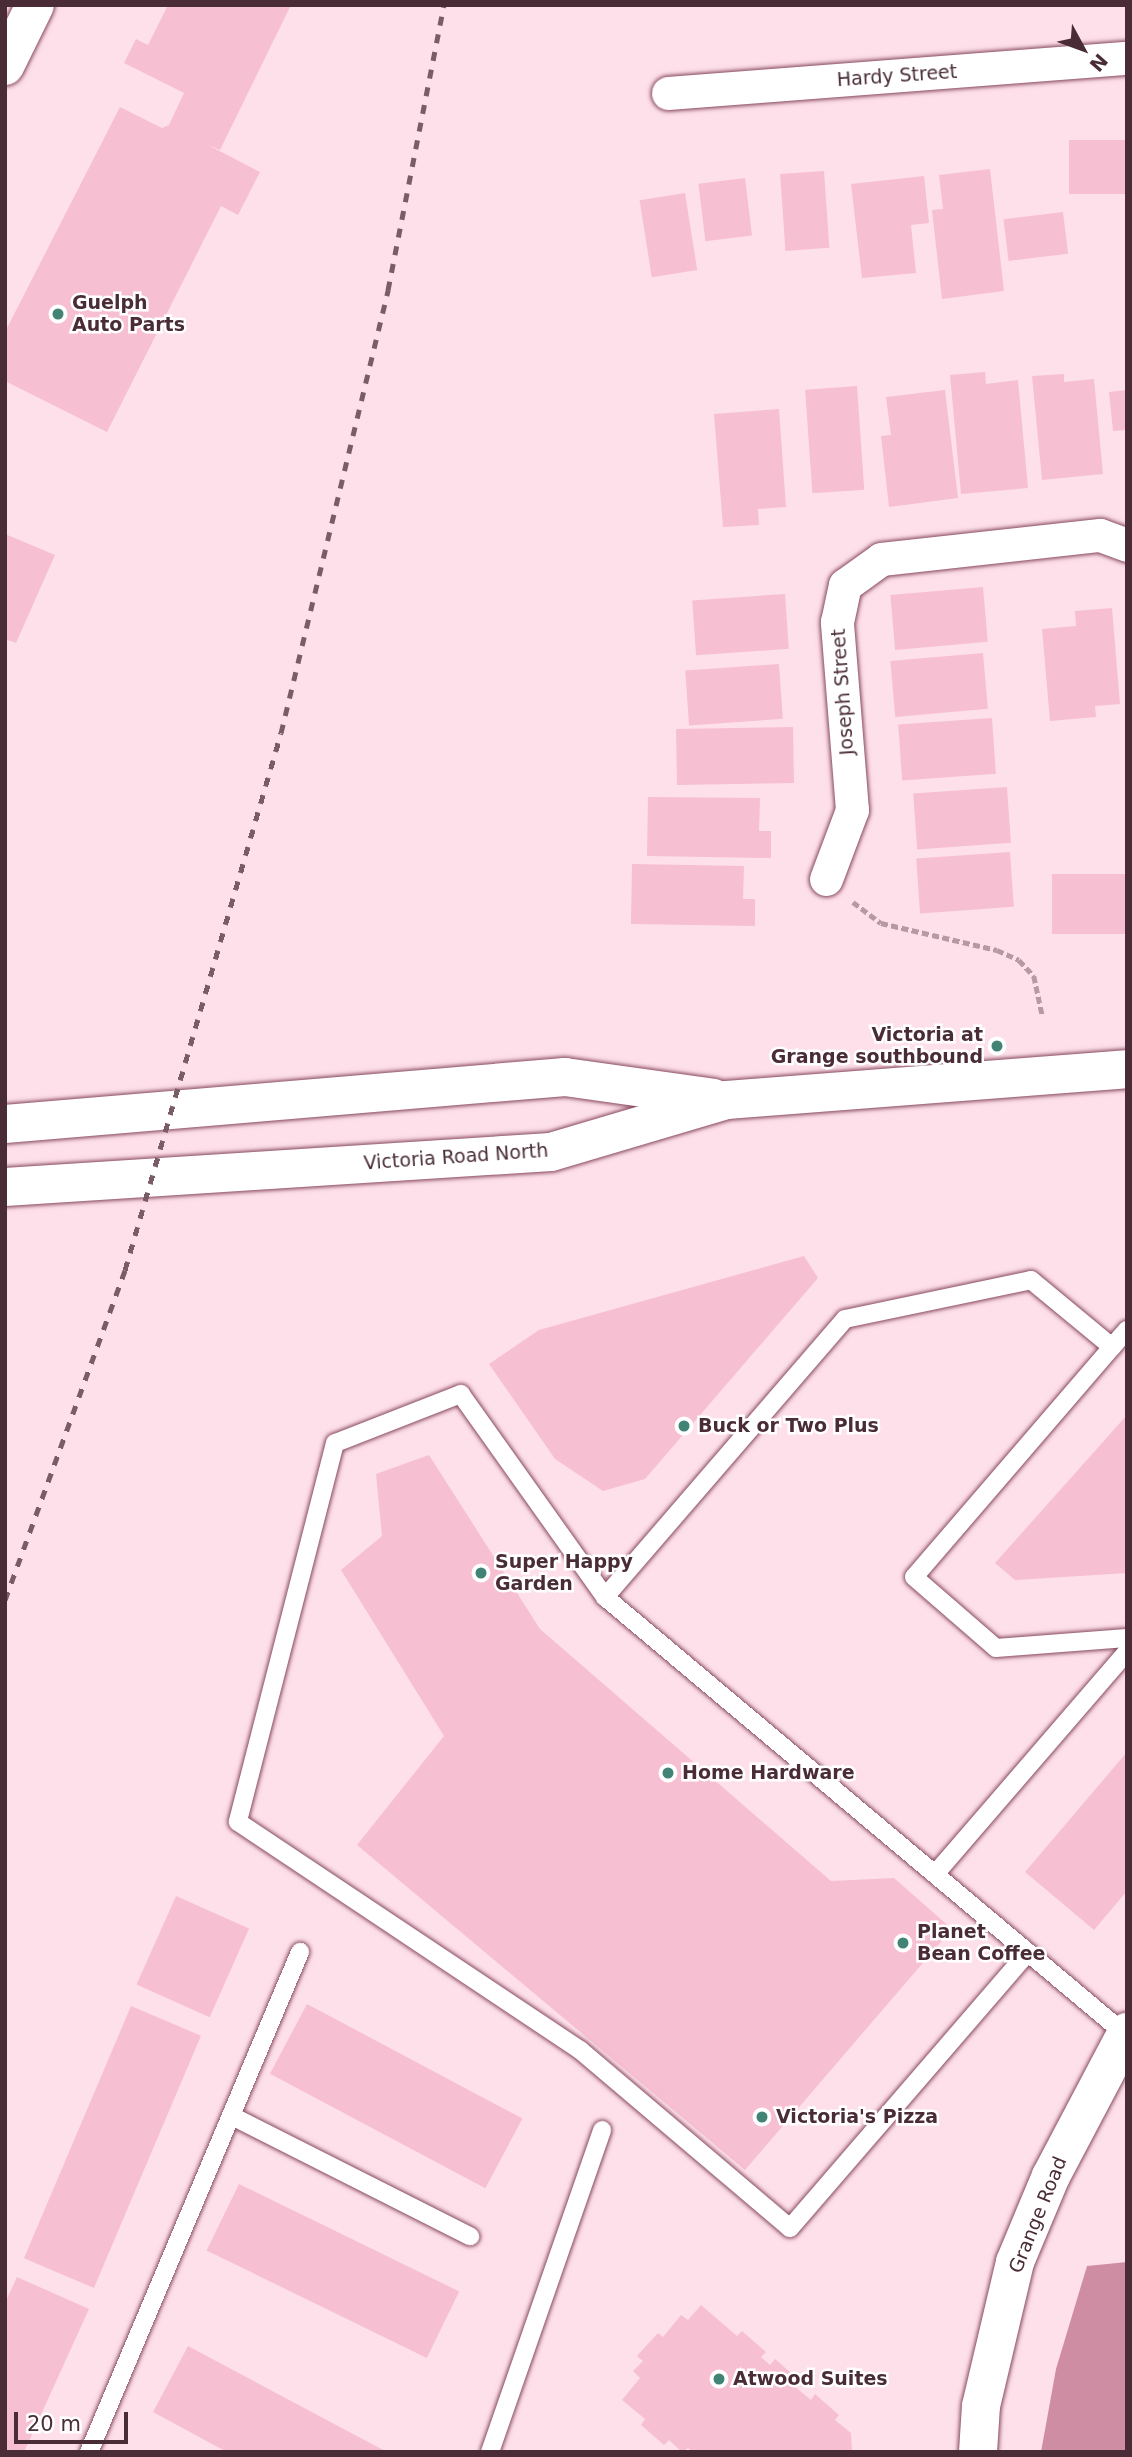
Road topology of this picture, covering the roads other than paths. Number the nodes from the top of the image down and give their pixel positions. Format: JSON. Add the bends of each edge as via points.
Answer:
{"nodes":[{"id":1,"x":35,"y":5,"type":"edge"},
{"id":2,"x":1127,"y":58,"type":"edge"},
{"id":3,"x":5,"y":66,"type":"edge"},
{"id":4,"x":668,"y":93,"type":"dead end"},
{"id":5,"x":1127,"y":545,"type":"edge"},
{"id":6,"x":826,"y":879,"type":"road end"},
{"id":7,"x":1127,"y":1069,"type":"edge"},
{"id":8,"x":726,"y":1100,"type":"junction"},
{"id":9,"x":5,"y":1124,"type":"edge"},
{"id":10,"x":5,"y":1187,"type":"edge"},
{"id":11,"x":1127,"y":1330,"type":"edge"},
{"id":12,"x":1112,"y":1347,"type":"junction"},
{"id":13,"x":605,"y":1597,"type":"junction"},
{"id":14,"x":1127,"y":1638,"type":"edge"},
{"id":15,"x":1127,"y":1652,"type":"edge"},
{"id":16,"x":936,"y":1873,"type":"junction"},
{"id":17,"x":300,"y":1952,"type":"dead end"},
{"id":18,"x":1028,"y":1952,"type":"junction"},
{"id":19,"x":1126,"y":2033,"type":"edge"},
{"id":20,"x":232,"y":2116,"type":"junction"},
{"id":21,"x":602,"y":2130,"type":"dead end"},
{"id":22,"x":470,"y":2236,"type":"dead end"},
{"id":23,"x":96,"y":2449,"type":"edge"},
{"id":24,"x":490,"y":2452,"type":"edge"},
{"id":25,"x":978,"y":2452,"type":"edge"}],
"edges":[{"from":1,"to":3,"type":"main road"},
{"from":2,"to":4,"type":"street","name":"Hardy Street"},
{"from":5,"to":6,"type":"street","name":"Joseph Street","via":[[1100,535],[880,559],[845,585],[836,622],[852,810]]},
{"from":7,"to":8,"type":"main road","name":"Victoria Road North"},
{"from":8,"to":9,"type":"main road","name":"Victoria Road North","via":[[565,1077]]},
{"from":8,"to":10,"type":"main road","name":"Victoria Road North","via":[[551,1152]]},
{"from":11,"to":12,"type":"lane"},
{"from":12,"to":13,"type":"lane","via":[[1031,1280],[845,1319]]},
{"from":12,"to":14,"type":"lane","via":[[914,1577],[996,1648]]},
{"from":13,"to":16,"type":"lane"},
{"from":13,"to":18,"type":"lane","via":[[461,1394],[335,1443],[238,1822],[580,2050],[790,2228]]},
{"from":15,"to":16,"type":"lane"},
{"from":16,"to":18,"type":"lane"},
{"from":17,"to":20,"type":"lane"},
{"from":18,"to":19,"type":"lane"},
{"from":19,"to":25,"type":"main road","name":"Grange Road","via":[[1051,2176],[1015,2262],[981,2406]]},
{"from":20,"to":22,"type":"lane"},
{"from":20,"to":23,"type":"lane"},
{"from":21,"to":24,"type":"lane"}]}
